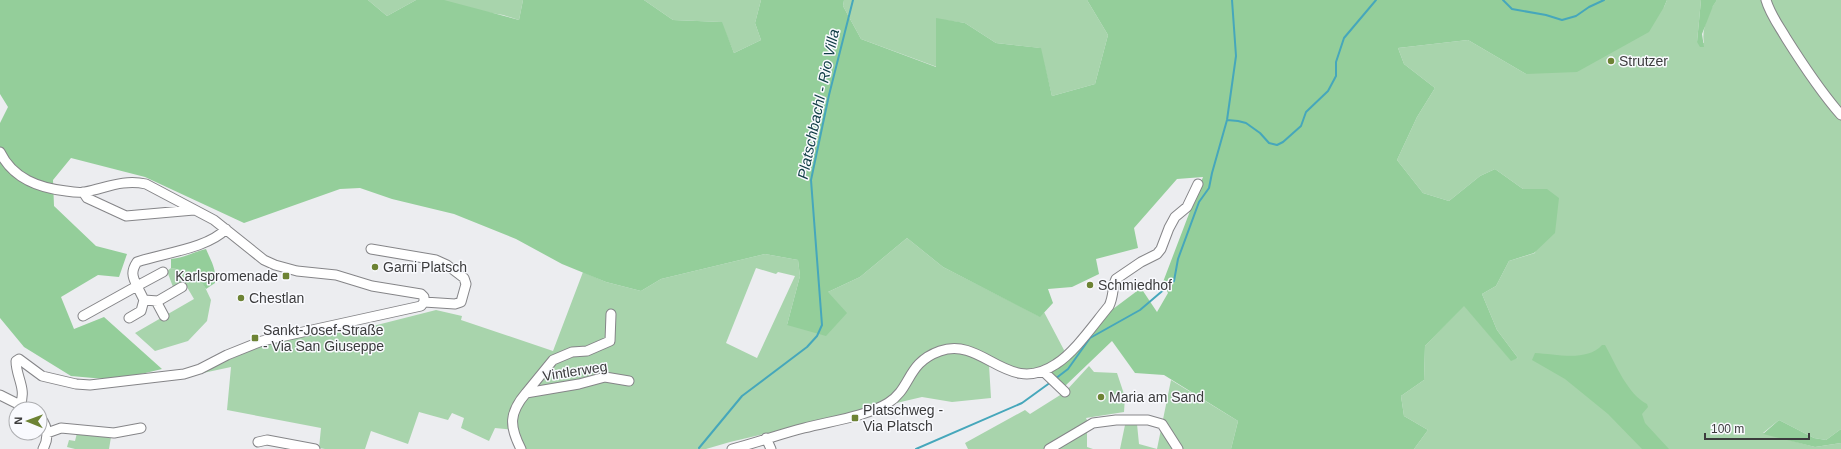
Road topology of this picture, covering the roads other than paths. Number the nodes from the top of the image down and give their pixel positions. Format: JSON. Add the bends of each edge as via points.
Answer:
{"nodes":[{"id":1,"x":1766,"y":0,"type":"edge"},
{"id":2,"x":1841,"y":115,"type":"edge"},
{"id":3,"x":0,"y":152,"type":"edge"},
{"id":4,"x":1198,"y":184,"type":"dead end"},
{"id":5,"x":83,"y":192,"type":"junction"},
{"id":6,"x":194,"y":210,"type":"junction"},
{"id":7,"x":226,"y":229,"type":"junction"},
{"id":8,"x":371,"y":249,"type":"dead end"},
{"id":9,"x":163,"y":272,"type":"dead end"},
{"id":10,"x":137,"y":286,"type":"junction"},
{"id":11,"x":182,"y":287,"type":"dead end"},
{"id":12,"x":144,"y":300,"type":"junction"},
{"id":13,"x":156,"y":301,"type":"junction"},
{"id":14,"x":424,"y":302,"type":"junction"},
{"id":15,"x":611,"y":314,"type":"dead end"},
{"id":16,"x":83,"y":316,"type":"dead end"},
{"id":17,"x":164,"y":316,"type":"dead end"},
{"id":18,"x":129,"y":318,"type":"dead end"},
{"id":19,"x":1045,"y":373,"type":"junction"},
{"id":20,"x":629,"y":381,"type":"dead end"},
{"id":21,"x":1062,"y":390,"type":"dead end"},
{"id":22,"x":526,"y":393,"type":"junction"},
{"id":23,"x":0,"y":395,"type":"edge"},
{"id":24,"x":12,"y":401,"type":"edge"},
{"id":25,"x":24,"y":401,"type":"edge"},
{"id":26,"x":141,"y":428,"type":"dead end"},
{"id":27,"x":48,"y":433,"type":"edge"},
{"id":28,"x":766,"y":438,"type":"junction"},
{"id":29,"x":258,"y":442,"type":"dead end"},
{"id":30,"x":314,"y":449,"type":"edge"},
{"id":31,"x":522,"y":449,"type":"edge"},
{"id":32,"x":732,"y":449,"type":"edge"},
{"id":33,"x":771,"y":449,"type":"edge"},
{"id":34,"x":1049,"y":449,"type":"edge"},
{"id":35,"x":1178,"y":449,"type":"edge"}],
"edges":[{"from":1,"to":2,"type":"street","via":[[1770,12],[1796,54],[1823,94]]},
{"from":3,"to":5,"type":"street","via":[[13,170],[35,185]]},
{"from":4,"to":19,"type":"street","via":[[1187,207],[1175,216],[1157,254],[1116,279],[1109,306],[1066,357]]},
{"from":5,"to":6,"type":"street","via":[[87,198],[126,216]]},
{"from":5,"to":6,"type":"street","via":[[122,182],[134,182],[146,184]]},
{"from":6,"to":7,"type":"street"},
{"from":7,"to":10,"type":"street","via":[[221,235],[200,244],[137,262],[132,269]]},
{"from":7,"to":14,"type":"street","via":[[264,260],[275,265],[297,271],[336,275],[372,286],[421,294]]},
{"from":8,"to":14,"type":"street","via":[[436,260],[464,278],[466,284],[461,302]]},
{"from":9,"to":10,"type":"street"},
{"from":10,"to":12,"type":"street"},
{"from":10,"to":16,"type":"street"},
{"from":11,"to":13,"type":"street"},
{"from":12,"to":13,"type":"street"},
{"from":12,"to":18,"type":"street","via":[[141,311]]},
{"from":13,"to":17,"type":"street"},
{"from":14,"to":25,"type":"street","via":[[415,308],[262,341],[184,374],[90,385],[76,384],[42,376],[19,359],[16,360]]},
{"from":15,"to":22,"type":"street","name":"Vintlerweg","via":[[610,341],[553,360]]},
{"from":19,"to":21,"type":"street"},
{"from":19,"to":28,"type":"street","via":[[1018,374],[976,354],[959,349],[943,350],[921,361],[895,398],[882,406]]},
{"from":20,"to":22,"type":"street","name":"Vintlerweg","via":[[605,377]]},
{"from":22,"to":31,"type":"street","name":"Vintlerweg","via":[[514,411],[512,421]]},
{"from":23,"to":24,"type":"street"},
{"from":26,"to":27,"type":"street","via":[[114,433],[61,428]]},
{"from":28,"to":32,"type":"street"},
{"from":28,"to":33,"type":"street"},
{"from":29,"to":30,"type":"street","via":[[267,440]]},
{"from":34,"to":35,"type":"street","via":[[1093,423],[1148,420],[1159,422]]}]}
